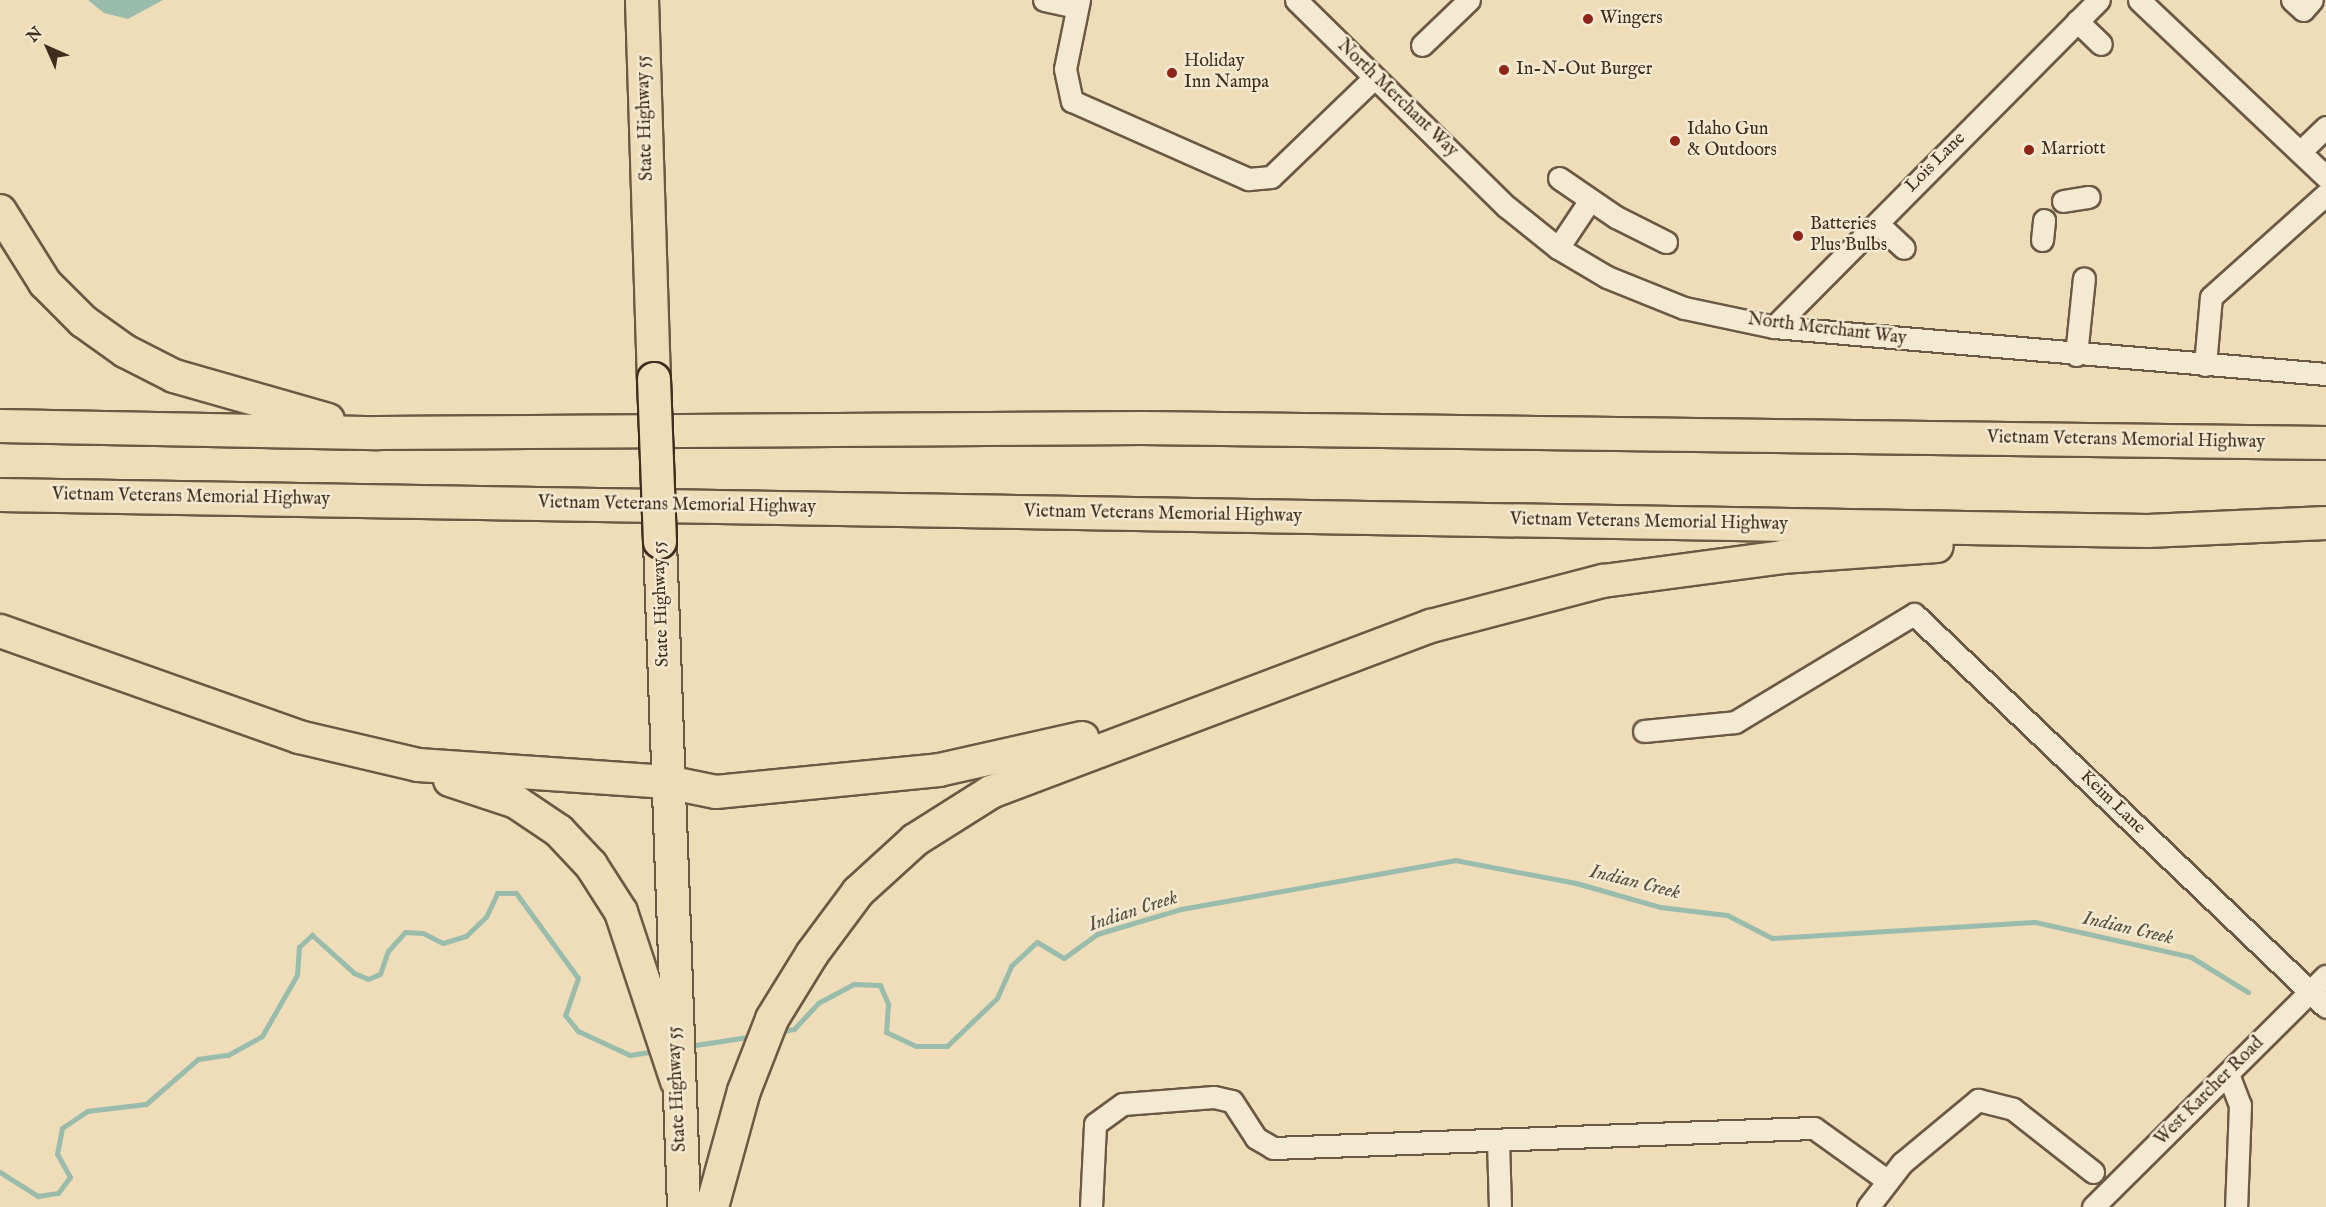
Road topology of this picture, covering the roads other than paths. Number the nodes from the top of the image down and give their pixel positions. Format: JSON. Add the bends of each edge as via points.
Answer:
{"nodes":[{"id":1,"x":642,"y":0,"type":"edge"},
{"id":2,"x":1044,"y":0,"type":"edge"},
{"id":3,"x":1296,"y":0,"type":"edge"},
{"id":4,"x":1469,"y":0,"type":"edge"},
{"id":5,"x":2099,"y":0,"type":"edge"},
{"id":6,"x":2139,"y":0,"type":"edge"},
{"id":7,"x":2292,"y":0,"type":"edge"},
{"id":8,"x":2312,"y":0,"type":"edge"},
{"id":9,"x":1079,"y":2,"type":"edge"},
{"id":10,"x":2077,"y":21,"type":"junction"},
{"id":11,"x":2101,"y":44,"type":"dead end"},
{"id":12,"x":1422,"y":45,"type":"dead end"},
{"id":13,"x":1374,"y":78,"type":"junction"},
{"id":14,"x":2326,"y":127,"type":"edge"},
{"id":15,"x":2300,"y":152,"type":"junction"},
{"id":16,"x":1559,"y":177,"type":"dead end"},
{"id":17,"x":2326,"y":177,"type":"edge"},
{"id":18,"x":2326,"y":194,"type":"edge"},
{"id":19,"x":2089,"y":197,"type":"dead end"},
{"id":20,"x":1590,"y":200,"type":"junction"},
{"id":21,"x":2063,"y":201,"type":"dead end"},
{"id":22,"x":0,"y":211,"type":"edge"},
{"id":23,"x":1878,"y":224,"type":"junction"},
{"id":24,"x":1666,"y":242,"type":"dead end"},
{"id":25,"x":1558,"y":248,"type":"junction"},
{"id":26,"x":1904,"y":249,"type":"dead end"},
{"id":27,"x":2084,"y":278,"type":"dead end"},
{"id":28,"x":1774,"y":327,"type":"junction"},
{"id":29,"x":2076,"y":355,"type":"junction"},
{"id":30,"x":2205,"y":365,"type":"junction"},
{"id":31,"x":2326,"y":374,"type":"edge"},
{"id":32,"x":0,"y":426,"type":"edge"},
{"id":33,"x":378,"y":433,"type":"junction"},
{"id":34,"x":2326,"y":443,"type":"edge"},
{"id":35,"x":0,"y":495,"type":"edge"},
{"id":36,"x":2326,"y":523,"type":"edge"},
{"id":37,"x":2148,"y":531,"type":"junction"},
{"id":38,"x":1431,"y":626,"type":"junction"},
{"id":39,"x":0,"y":632,"type":"edge"},
{"id":40,"x":77,"y":659,"type":"junction"},
{"id":41,"x":1644,"y":731,"type":"dead end"},
{"id":42,"x":667,"y":782,"type":"junction"},
{"id":43,"x":2326,"y":976,"type":"edge"},
{"id":44,"x":2310,"y":991,"type":"junction"},
{"id":45,"x":2326,"y":1007,"type":"edge"},
{"id":46,"x":2228,"y":1074,"type":"junction"},
{"id":47,"x":677,"y":1081,"type":"junction"},
{"id":48,"x":1498,"y":1141,"type":"junction"},
{"id":49,"x":2093,"y":1172,"type":"dead end"},
{"id":50,"x":1888,"y":1181,"type":"junction"},
{"id":51,"x":684,"y":1207,"type":"edge"},
{"id":52,"x":712,"y":1207,"type":"edge"},
{"id":53,"x":1091,"y":1207,"type":"edge"},
{"id":54,"x":1500,"y":1207,"type":"edge"},
{"id":55,"x":1868,"y":1207,"type":"edge"},
{"id":56,"x":2094,"y":1207,"type":"edge"},
{"id":57,"x":2236,"y":1207,"type":"edge"}],
"edges":[{"from":1,"to":42,"type":"highway","name":"State Highway 55","bridge":true},
{"from":2,"to":9,"type":"street"},
{"from":3,"to":13,"type":"street","name":"North Merchant Way"},
{"from":4,"to":12,"type":"street"},
{"from":5,"to":10,"type":"street","name":"Lois Lane"},
{"from":6,"to":15,"type":"street"},
{"from":7,"to":8,"type":"street","via":[[2303,10]]},
{"from":9,"to":13,"type":"street","via":[[1065,69],[1072,101],[1256,181],[1270,177]]},
{"from":10,"to":11,"type":"street"},
{"from":10,"to":23,"type":"street","name":"Lois Lane"},
{"from":13,"to":25,"type":"street","name":"North Merchant Way","via":[[1506,207]]},
{"from":14,"to":15,"type":"street"},
{"from":15,"to":17,"type":"street"},
{"from":16,"to":20,"type":"street"},
{"from":18,"to":30,"type":"street","via":[[2211,297]]},
{"from":19,"to":21,"type":"street"},
{"from":20,"to":24,"type":"street"},
{"from":20,"to":25,"type":"street"},
{"from":22,"to":33,"type":"highway","via":[[45,283],[83,321],[125,351],[174,376]]},
{"from":23,"to":26,"type":"street"},
{"from":23,"to":28,"type":"street","name":"Lois Lane"},
{"from":25,"to":28,"type":"street","name":"North Merchant Way","via":[[1607,277],[1684,308]]},
{"from":27,"to":29,"type":"street"},
{"from":28,"to":29,"type":"street","name":"North Merchant Way"},
{"from":29,"to":30,"type":"street","name":"North Merchant Way"},
{"from":30,"to":31,"type":"street","name":"North Merchant Way"},
{"from":32,"to":33,"type":"highway"},
{"from":33,"to":34,"type":"highway","name":"Vietnam Veterans Memorial Highway","via":[[1142,428]]},
{"from":35,"to":37,"type":"highway","name":"Vietnam Veterans Memorial Highway"},
{"from":36,"to":37,"type":"highway","name":"Vietnam Veterans Memorial Highway"},
{"from":37,"to":38,"type":"highway","via":[[1782,557],[1614,579]]},
{"from":38,"to":42,"type":"highway","via":[[1072,741],[939,770],[716,792]]},
{"from":38,"to":52,"type":"highway","via":[[991,792],[915,840],[858,892],[772,1019],[744,1090]]},
{"from":39,"to":40,"type":"highway"},
{"from":40,"to":42,"type":"highway","via":[[299,737],[418,765]]},
{"from":40,"to":47,"type":"highway","via":[[185,710],[296,747],[471,784],[516,802],[559,831],[591,865],[621,912]]},
{"from":41,"to":44,"type":"street","name":"Keim Lane","via":[[1735,722],[1914,614]]},
{"from":42,"to":47,"type":"highway","name":"State Highway 55"},
{"from":43,"to":44,"type":"street","name":"West Karcher Road"},
{"from":44,"to":45,"type":"street","name":"Keim Lane"},
{"from":44,"to":46,"type":"street","name":"West Karcher Road"},
{"from":46,"to":56,"type":"street","name":"West Karcher Road"},
{"from":46,"to":57,"type":"street","via":[[2240,1105]]},
{"from":47,"to":51,"type":"highway","name":"State Highway 55"},
{"from":48,"to":50,"type":"street","via":[[1814,1128]]},
{"from":48,"to":53,"type":"street","via":[[1273,1148],[1256,1138],[1232,1101],[1123,1104],[1095,1124]]},
{"from":48,"to":54,"type":"street"},
{"from":49,"to":50,"type":"street","via":[[2013,1109],[1978,1100]]},
{"from":50,"to":55,"type":"street"}]}
